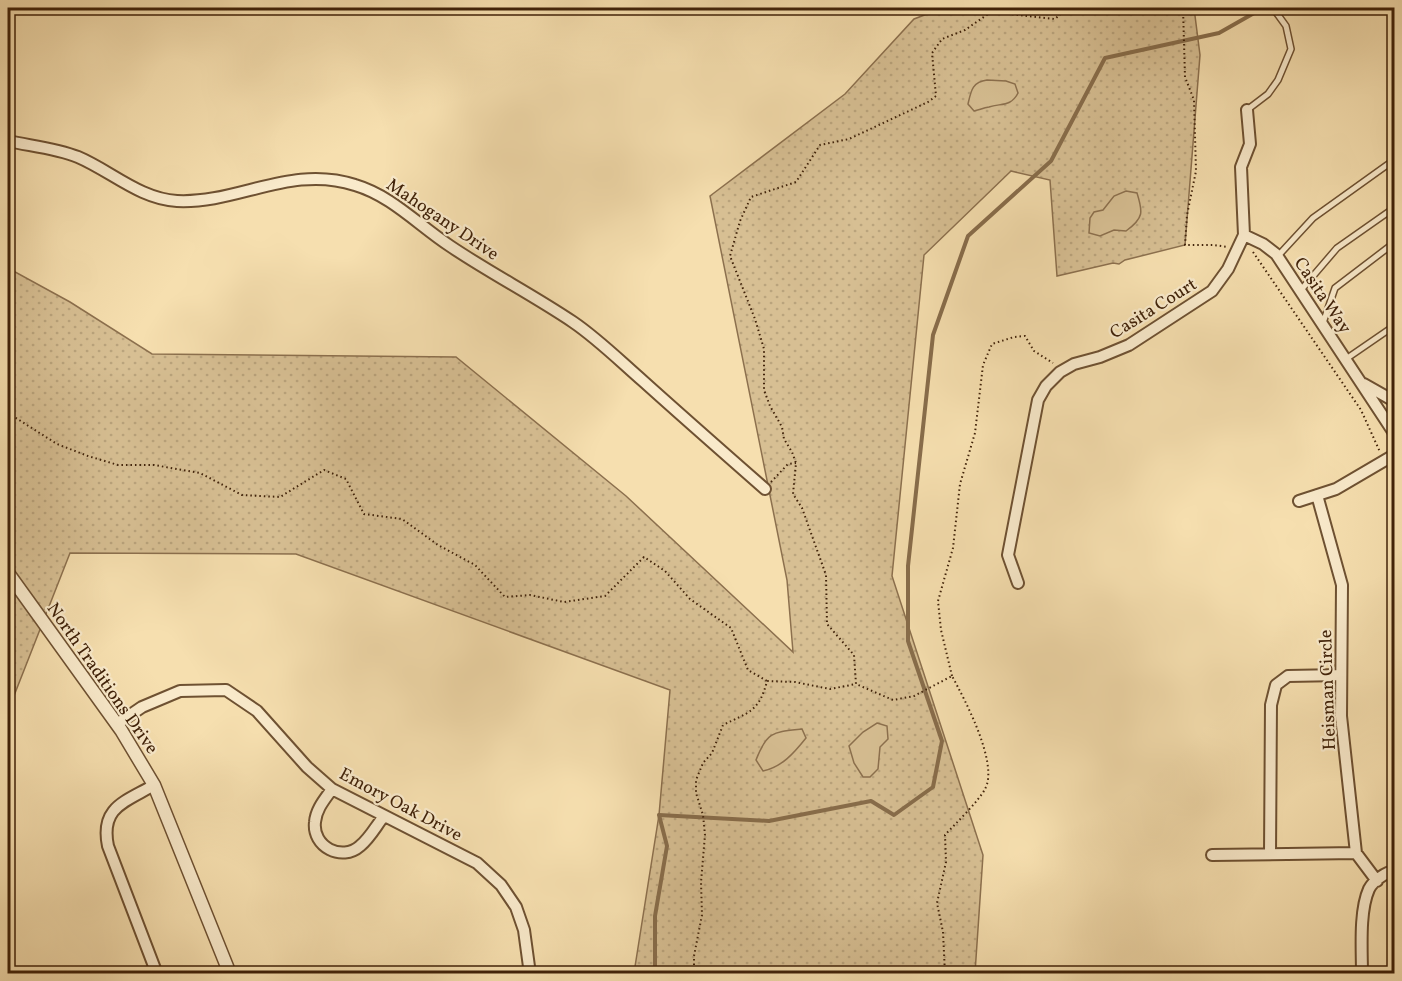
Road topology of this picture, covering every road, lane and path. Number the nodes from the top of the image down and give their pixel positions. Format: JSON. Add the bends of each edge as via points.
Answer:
{"nodes":[{"id":1,"x":1067,"y":8,"type":"edge"},
{"id":2,"x":1183,"y":8,"type":"edge"},
{"id":3,"x":1273,"y":8,"type":"edge"},
{"id":4,"x":1247,"y":110,"type":"joint"},
{"id":5,"x":8,"y":141,"type":"edge"},
{"id":6,"x":1393,"y":163,"type":"edge"},
{"id":7,"x":1395,"y":208,"type":"edge"},
{"id":8,"x":1244,"y":236,"type":"junction"},
{"id":9,"x":1395,"y":243,"type":"edge"},
{"id":10,"x":1239,"y":248,"type":"junction"},
{"id":11,"x":1278,"y":257,"type":"junction"},
{"id":12,"x":1300,"y":292,"type":"junction"},
{"id":13,"x":1322,"y":324,"type":"junction"},
{"id":14,"x":1395,"y":326,"type":"edge"},
{"id":15,"x":1346,"y":358,"type":"junction"},
{"id":16,"x":1063,"y":371,"type":"junction"},
{"id":17,"x":1363,"y":384,"type":"junction"},
{"id":18,"x":1395,"y":401,"type":"edge"},
{"id":19,"x":8,"y":412,"type":"edge"},
{"id":20,"x":1395,"y":433,"type":"edge"},
{"id":21,"x":1394,"y":455,"type":"edge"},
{"id":22,"x":796,"y":463,"type":"junction"},
{"id":23,"x":765,"y":489,"type":"joint"},
{"id":24,"x":1317,"y":495,"type":"junction"},
{"id":25,"x":1299,"y":501,"type":"dead end"},
{"id":26,"x":8,"y":573,"type":"edge"},
{"id":27,"x":1018,"y":583,"type":"dead end"},
{"id":28,"x":1341,"y":675,"type":"junction"},
{"id":29,"x":952,"y":676,"type":"junction"},
{"id":30,"x":767,"y":681,"type":"junction"},
{"id":31,"x":856,"y":684,"type":"junction"},
{"id":32,"x":117,"y":723,"type":"junction"},
{"id":33,"x":154,"y":785,"type":"junction"},
{"id":34,"x":332,"y":789,"type":"junction"},
{"id":35,"x":384,"y":816,"type":"junction"},
{"id":36,"x":1356,"y":853,"type":"junction"},
{"id":37,"x":1270,"y":854,"type":"junction"},
{"id":38,"x":1212,"y":855,"type":"dead end"},
{"id":39,"x":1395,"y":871,"type":"edge"},
{"id":40,"x":1377,"y":881,"type":"junction"},
{"id":41,"x":157,"y":974,"type":"edge"},
{"id":42,"x":230,"y":974,"type":"edge"},
{"id":43,"x":530,"y":974,"type":"edge"},
{"id":44,"x":694,"y":974,"type":"edge"},
{"id":45,"x":945,"y":974,"type":"edge"},
{"id":46,"x":1362,"y":974,"type":"edge"}],
"edges":[{"from":1,"to":22,"type":"path","via":[[1055,19],[991,12],[942,39],[932,53],[936,96],[849,139],[820,145],[796,182],[751,197],[730,256],[764,349],[764,390]]},
{"from":2,"to":10,"type":"path","via":[[1185,77],[1194,100],[1196,171],[1185,245]]},
{"from":3,"to":4,"type":"lane","name":"Casita Court","via":[[1286,26],[1291,49],[1268,94]]},
{"from":4,"to":8,"type":"street","name":"Casita Court","via":[[1250,144],[1241,167]]},
{"from":5,"to":23,"type":"street","name":"Mahogany Drive","via":[[75,156],[166,200],[196,201],[310,178],[342,181],[368,189],[400,208],[438,239],[582,329]]},
{"from":6,"to":11,"type":"lane","via":[[1312,218]]},
{"from":7,"to":12,"type":"lane","via":[[1337,248]]},
{"from":8,"to":10,"type":"street","name":"Casita Court"},
{"from":8,"to":11,"type":"street","name":"Casita Way","via":[[1263,244]]},
{"from":9,"to":13,"type":"lane","via":[[1335,288]]},
{"from":10,"to":16,"type":"street","name":"Casita Court","via":[[1228,270],[1198,302],[1129,345]]},
{"from":10,"to":21,"type":"path","via":[[1252,250],[1361,410],[1380,453]]},
{"from":11,"to":12,"type":"street","name":"Casita Way"},
{"from":12,"to":13,"type":"street","name":"Casita Way"},
{"from":13,"to":15,"type":"street","name":"Casita Way"},
{"from":14,"to":15,"type":"lane"},
{"from":15,"to":17,"type":"street","name":"Casita Way"},
{"from":16,"to":27,"type":"street","name":"Casita Court","via":[[1046,386],[1038,400],[1008,555]]},
{"from":16,"to":29,"type":"path","via":[[1034,351],[1025,336],[992,344],[987,353],[975,433],[960,484],[953,548],[938,601]]},
{"from":17,"to":18,"type":"street","name":"Casita Way"},
{"from":17,"to":20,"type":"street","name":"Casita Way"},
{"from":19,"to":30,"type":"path","via":[[57,444],[88,456],[118,465],[154,465],[200,473],[242,495],[280,496],[324,470],[346,479],[364,514],[402,519],[475,565],[505,597],[530,595],[564,602],[605,596],[644,556],[665,571],[690,599],[731,628],[748,670]]},
{"from":21,"to":24,"type":"street","via":[[1336,489]]},
{"from":22,"to":23,"type":"path","via":[[788,464]]},
{"from":22,"to":31,"type":"path","via":[[793,494],[802,508],[826,575],[827,624],[854,655]]},
{"from":24,"to":25,"type":"street"},
{"from":24,"to":28,"type":"street","name":"Heisman Circle","via":[[1341,585]]},
{"from":26,"to":32,"type":"street","name":"North Traditions Drive"},
{"from":28,"to":36,"type":"street","name":"Heisman Circle","via":[[1341,716]]},
{"from":28,"to":37,"type":"street","via":[[1288,676],[1276,685],[1271,705]]},
{"from":29,"to":31,"type":"path","via":[[914,696],[893,700]]},
{"from":29,"to":45,"type":"path","via":[[979,732],[988,765],[986,789],[945,835],[946,862],[937,903]]},
{"from":30,"to":31,"type":"path","via":[[830,689]]},
{"from":30,"to":44,"type":"path","via":[[763,699],[750,712],[723,725],[696,780],[705,835],[701,860],[702,915]]},
{"from":32,"to":33,"type":"street","name":"North Traditions Drive"},
{"from":32,"to":34,"type":"street","name":"Emory Oak Drive","via":[[180,691],[226,690],[257,711]]},
{"from":33,"to":41,"type":"street","via":[[116,807],[108,817],[105,831]]},
{"from":33,"to":42,"type":"street","name":"North Traditions Drive"},
{"from":34,"to":35,"type":"street","name":"Emory Oak Drive"},
{"from":34,"to":35,"type":"street","via":[[320,805],[315,833],[332,851],[341,853],[360,847]]},
{"from":35,"to":43,"type":"street","name":"Emory Oak Drive","via":[[477,863],[501,885],[516,907],[524,930]]},
{"from":36,"to":37,"type":"street"},
{"from":36,"to":40,"type":"street"},
{"from":37,"to":38,"type":"street"},
{"from":39,"to":40,"type":"street","via":[[1387,872]]},
{"from":40,"to":46,"type":"street","via":[[1370,887],[1365,902]]}]}
